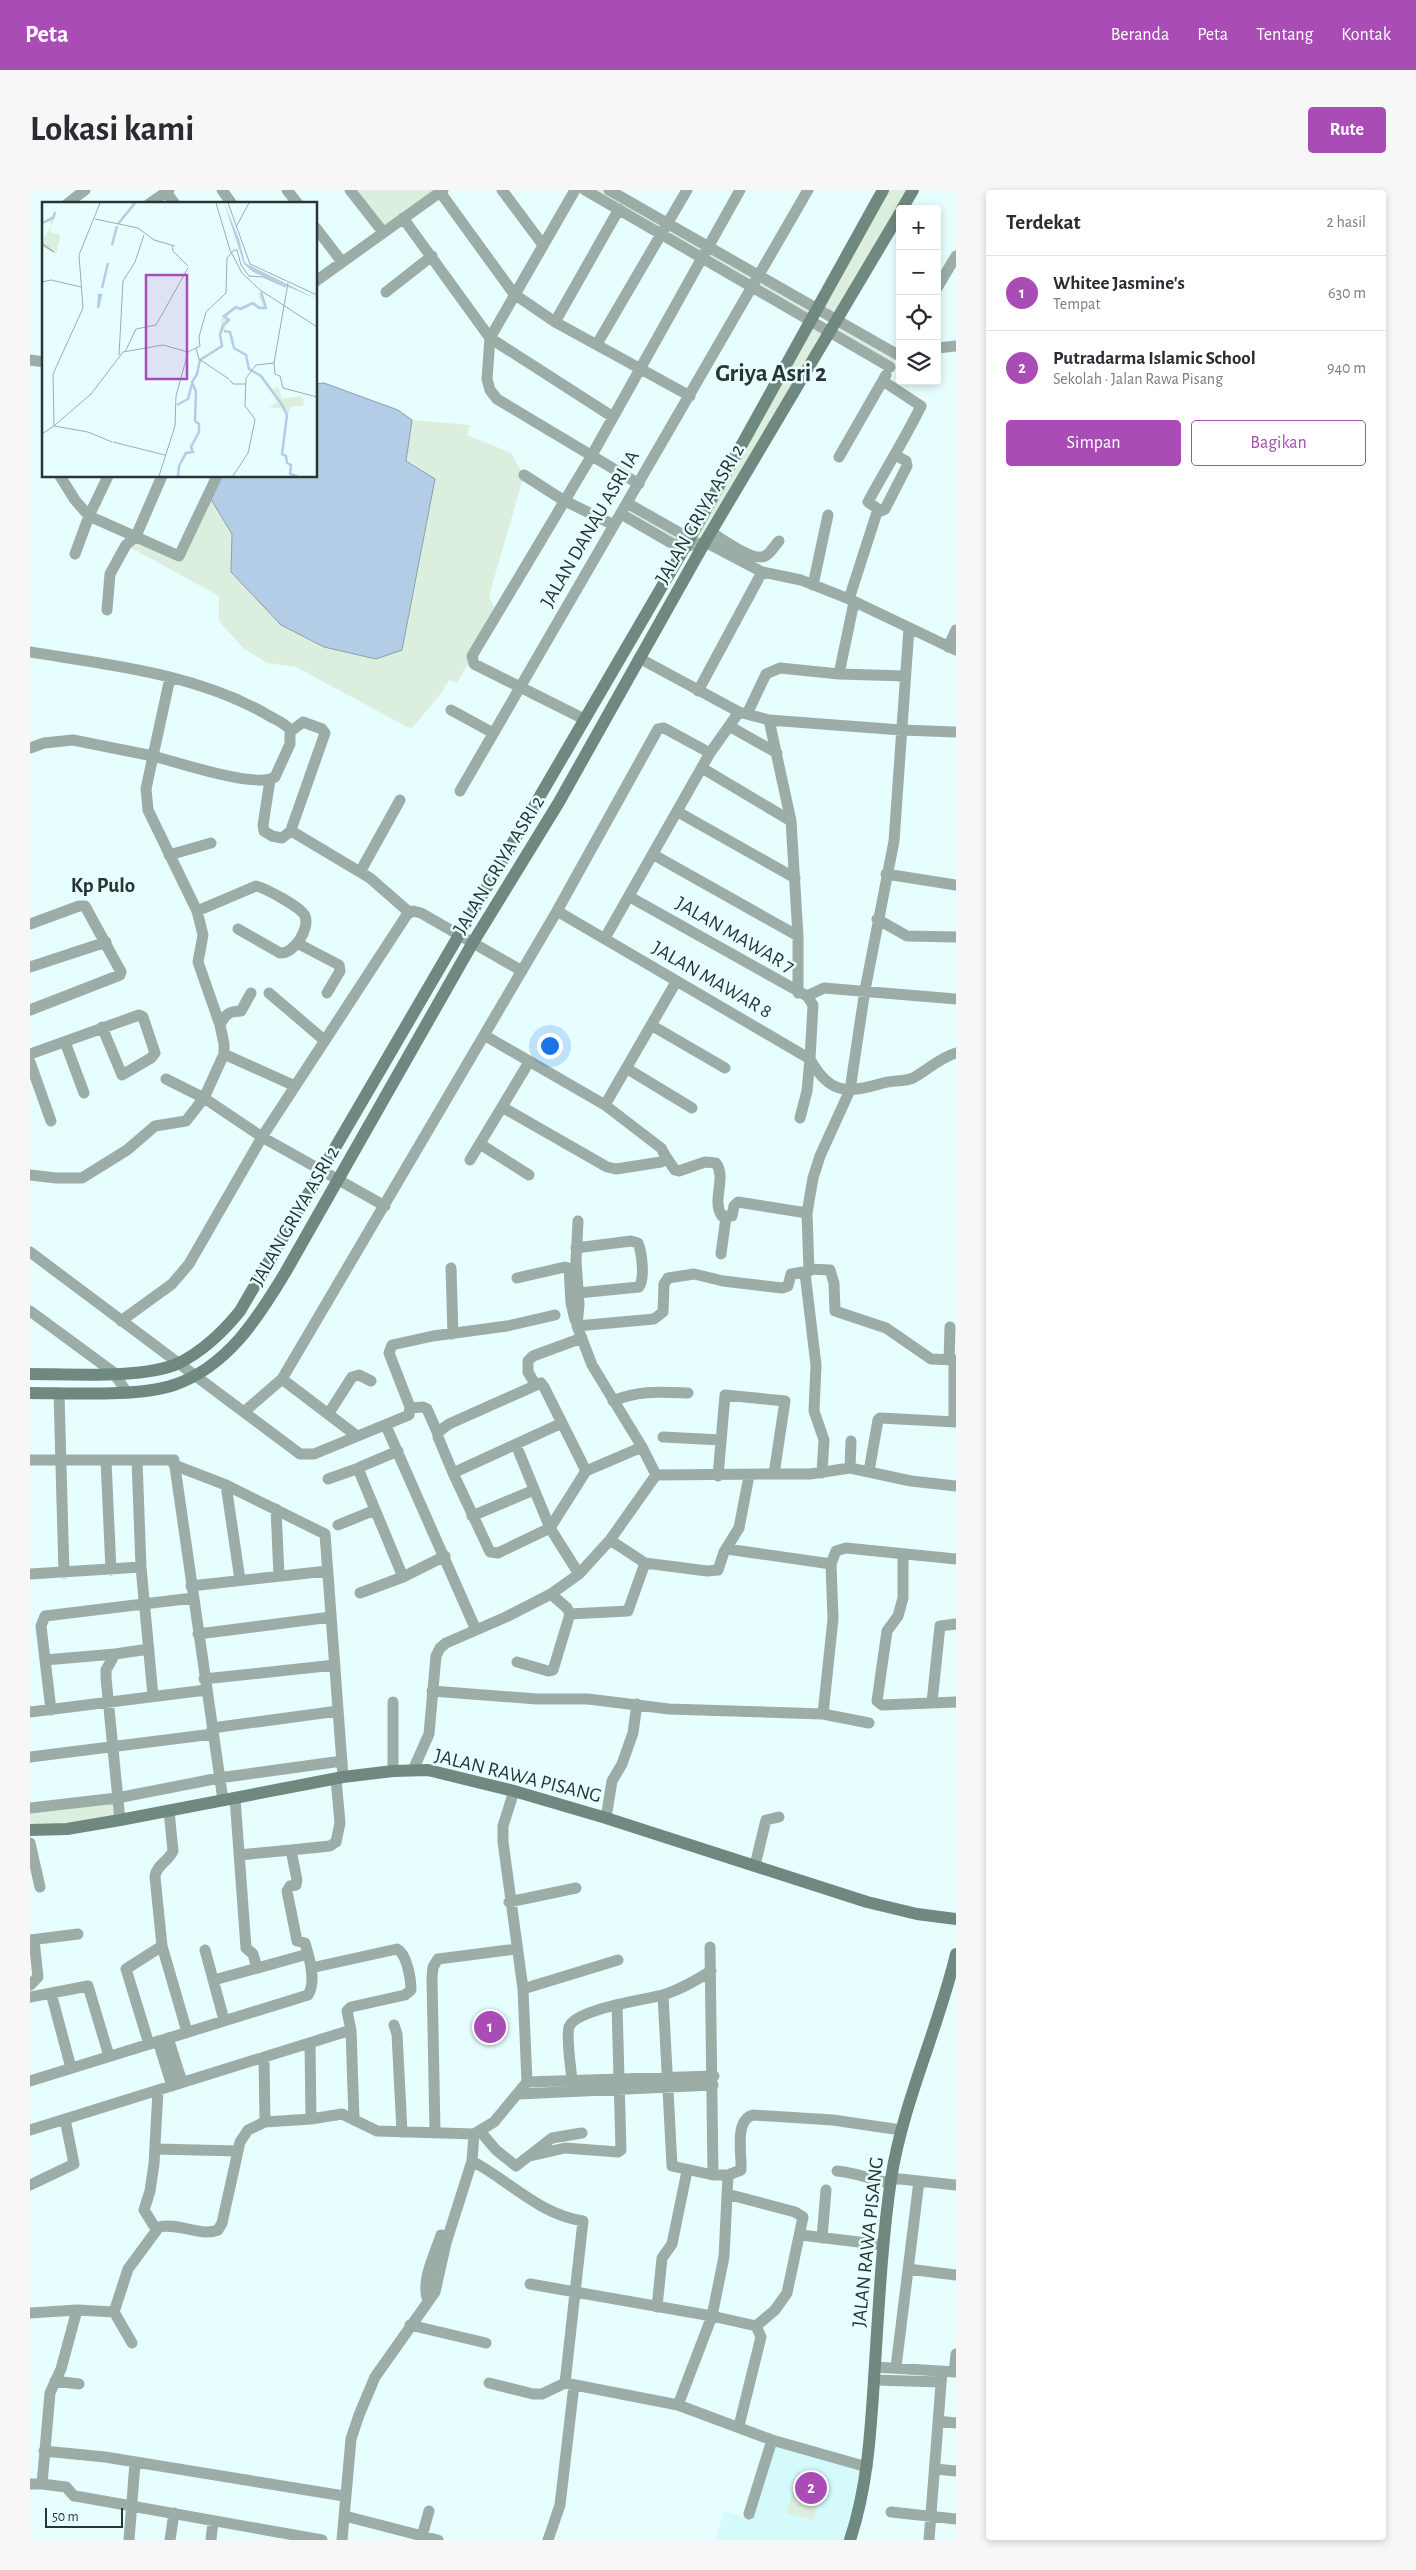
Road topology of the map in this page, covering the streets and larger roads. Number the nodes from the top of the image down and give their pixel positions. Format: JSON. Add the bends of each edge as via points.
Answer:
{"nodes":[{"id":1,"x":85,"y":190,"type":"edge"},
{"id":2,"x":222,"y":190,"type":"edge"},
{"id":3,"x":287,"y":190,"type":"edge"},
{"id":4,"x":350,"y":190,"type":"edge"},
{"id":5,"x":502,"y":190,"type":"edge"},
{"id":6,"x":575,"y":190,"type":"edge"},
{"id":7,"x":585,"y":190,"type":"edge"},
{"id":8,"x":608,"y":190,"type":"edge"},
{"id":9,"x":687,"y":190,"type":"edge"},
{"id":10,"x":740,"y":190,"type":"edge"},
{"id":11,"x":808,"y":190,"type":"edge"},
{"id":12,"x":883,"y":190,"type":"edge"},
{"id":13,"x":913,"y":190,"type":"edge"},
{"id":14,"x":168,"y":191,"type":"edge"},
{"id":15,"x":441,"y":191,"type":"edge"},
{"id":16,"x":625,"y":200,"type":"edge"},
{"id":17,"x":70,"y":202,"type":"edge"},
{"id":18,"x":153,"y":202,"type":"edge"},
{"id":19,"x":231,"y":202,"type":"edge"},
{"id":20,"x":296,"y":202,"type":"edge"},
{"id":21,"x":904,"y":205,"type":"edge"},
{"id":22,"x":403,"y":218,"type":"junction"},
{"id":23,"x":896,"y":220,"type":"edge"},
{"id":24,"x":665,"y":228,"type":"junction"},
{"id":25,"x":318,"y":231,"type":"edge"},
{"id":26,"x":383,"y":232,"type":"junction"},
{"id":27,"x":543,"y":245,"type":"junction"},
{"id":28,"x":704,"y":251,"type":"junction"},
{"id":29,"x":432,"y":256,"type":"junction"},
{"id":30,"x":956,"y":256,"type":"edge"},
{"id":31,"x":342,"y":262,"type":"junction"},
{"id":32,"x":318,"y":280,"type":"edge"},
{"id":33,"x":755,"y":281,"type":"junction"},
{"id":34,"x":941,"y":281,"type":"edge"},
{"id":35,"x":386,"y":292,"type":"dead end"},
{"id":36,"x":514,"y":294,"type":"junction"},
{"id":37,"x":816,"y":307,"type":"junction"},
{"id":38,"x":809,"y":320,"type":"junction"},
{"id":39,"x":837,"y":320,"type":"junction"},
{"id":40,"x":555,"y":322,"type":"junction"},
{"id":41,"x":829,"y":332,"type":"junction"},
{"id":42,"x":490,"y":338,"type":"junction"},
{"id":43,"x":597,"y":344,"type":"junction"},
{"id":44,"x":956,"y":346,"type":"edge"},
{"id":45,"x":941,"y":348,"type":"edge"},
{"id":46,"x":896,"y":351,"type":"edge"},
{"id":47,"x":896,"y":358,"type":"edge"},
{"id":48,"x":639,"y":367,"type":"junction"},
{"id":49,"x":890,"y":367,"type":"junction"},
{"id":50,"x":883,"y":381,"type":"junction"},
{"id":51,"x":690,"y":396,"type":"junction"},
{"id":52,"x":613,"y":417,"type":"junction"},
{"id":53,"x":592,"y":455,"type":"junction"},
{"id":54,"x":895,"y":455,"type":"junction"},
{"id":55,"x":839,"y":457,"type":"dead end"},
{"id":56,"x":524,"y":475,"type":"dead end"},
{"id":57,"x":61,"y":478,"type":"edge"},
{"id":58,"x":107,"y":478,"type":"edge"},
{"id":59,"x":161,"y":478,"type":"edge"},
{"id":60,"x":216,"y":478,"type":"edge"},
{"id":61,"x":640,"y":484,"type":"junction"},
{"id":62,"x":563,"y":500,"type":"junction"},
{"id":63,"x":627,"y":503,"type":"junction"},
{"id":64,"x":878,"y":509,"type":"junction"},
{"id":65,"x":621,"y":514,"type":"junction"},
{"id":66,"x":828,"y":515,"type":"dead end"},
{"id":67,"x":89,"y":516,"type":"junction"},
{"id":68,"x":614,"y":525,"type":"junction"},
{"id":69,"x":136,"y":536,"type":"junction"},
{"id":70,"x":708,"y":537,"type":"junction"},
{"id":71,"x":778,"y":541,"type":"dead end"},
{"id":72,"x":685,"y":547,"type":"junction"},
{"id":73,"x":75,"y":554,"type":"dead end"},
{"id":74,"x":762,"y":572,"type":"junction"},
{"id":75,"x":813,"y":585,"type":"junction"},
{"id":76,"x":852,"y":601,"type":"junction"},
{"id":77,"x":107,"y":610,"type":"dead end"},
{"id":78,"x":909,"y":628,"type":"junction"},
{"id":79,"x":956,"y":630,"type":"edge"},
{"id":80,"x":952,"y":649,"type":"edge"},
{"id":81,"x":30,"y":652,"type":"edge"},
{"id":82,"x":639,"y":658,"type":"junction"},
{"id":83,"x":839,"y":674,"type":"junction"},
{"id":84,"x":905,"y":676,"type":"junction"},
{"id":85,"x":170,"y":678,"type":"junction"},
{"id":86,"x":520,"y":687,"type":"junction"},
{"id":87,"x":698,"y":691,"type":"junction"},
{"id":88,"x":451,"y":710,"type":"dead end"},
{"id":89,"x":743,"y":713,"type":"junction"},
{"id":90,"x":584,"y":719,"type":"junction"},
{"id":91,"x":768,"y":720,"type":"junction"},
{"id":92,"x":729,"y":726,"type":"junction"},
{"id":93,"x":901,"y":730,"type":"junction"},
{"id":94,"x":290,"y":732,"type":"junction"},
{"id":95,"x":956,"y":732,"type":"edge"},
{"id":96,"x":493,"y":734,"type":"junction"},
{"id":97,"x":30,"y":748,"type":"edge"},
{"id":98,"x":710,"y":753,"type":"junction"},
{"id":99,"x":777,"y":754,"type":"junction"},
{"id":100,"x":153,"y":756,"type":"junction"},
{"id":101,"x":702,"y":768,"type":"junction"},
{"id":102,"x":270,"y":780,"type":"junction"},
{"id":103,"x":460,"y":791,"type":"dead end"},
{"id":104,"x":400,"y":800,"type":"dead end"},
{"id":105,"x":678,"y":812,"type":"junction"},
{"id":106,"x":791,"y":821,"type":"junction"},
{"id":107,"x":292,"y":830,"type":"junction"},
{"id":108,"x":212,"y":843,"type":"dead end"},
{"id":109,"x":169,"y":854,"type":"junction"},
{"id":110,"x":654,"y":855,"type":"junction"},
{"id":111,"x":360,"y":872,"type":"junction"},
{"id":112,"x":886,"y":874,"type":"junction"},
{"id":113,"x":794,"y":878,"type":"junction"},
{"id":114,"x":956,"y":885,"type":"edge"},
{"id":115,"x":630,"y":897,"type":"junction"},
{"id":116,"x":557,"y":910,"type":"junction"},
{"id":117,"x":197,"y":911,"type":"junction"},
{"id":118,"x":410,"y":913,"type":"junction"},
{"id":119,"x":877,"y":919,"type":"junction"},
{"id":120,"x":30,"y":924,"type":"edge"},
{"id":121,"x":238,"y":929,"type":"dead end"},
{"id":122,"x":798,"y":936,"type":"junction"},
{"id":123,"x":458,"y":937,"type":"junction"},
{"id":124,"x":956,"y":937,"type":"edge"},
{"id":125,"x":605,"y":938,"type":"junction"},
{"id":126,"x":106,"y":942,"type":"junction"},
{"id":127,"x":297,"y":943,"type":"junction"},
{"id":128,"x":472,"y":944,"type":"junction"},
{"id":129,"x":30,"y":967,"type":"edge"},
{"id":130,"x":522,"y":971,"type":"junction"},
{"id":131,"x":676,"y":982,"type":"junction"},
{"id":132,"x":864,"y":990,"type":"junction"},
{"id":133,"x":251,"y":992,"type":"dead end"},
{"id":134,"x":327,"y":992,"type":"dead end"},
{"id":135,"x":269,"y":993,"type":"dead end"},
{"id":136,"x":802,"y":994,"type":"junction"},
{"id":137,"x":956,"y":999,"type":"edge"},
{"id":138,"x":30,"y":1010,"type":"edge"},
{"id":139,"x":220,"y":1024,"type":"junction"},
{"id":140,"x":651,"y":1025,"type":"junction"},
{"id":141,"x":102,"y":1027,"type":"junction"},
{"id":142,"x":484,"y":1034,"type":"junction"},
{"id":143,"x":324,"y":1040,"type":"junction"},
{"id":144,"x":65,"y":1042,"type":"junction"},
{"id":145,"x":956,"y":1053,"type":"edge"},
{"id":146,"x":30,"y":1054,"type":"edge"},
{"id":147,"x":224,"y":1054,"type":"junction"},
{"id":148,"x":810,"y":1059,"type":"junction"},
{"id":149,"x":30,"y":1062,"type":"edge"},
{"id":150,"x":529,"y":1062,"type":"junction"},
{"id":151,"x":626,"y":1068,"type":"junction"},
{"id":152,"x":726,"y":1068,"type":"dead end"},
{"id":153,"x":166,"y":1079,"type":"dead end"},
{"id":154,"x":295,"y":1086,"type":"junction"},
{"id":155,"x":850,"y":1090,"type":"junction"},
{"id":156,"x":84,"y":1093,"type":"dead end"},
{"id":157,"x":204,"y":1098,"type":"junction"},
{"id":158,"x":605,"y":1105,"type":"junction"},
{"id":159,"x":502,"y":1107,"type":"junction"},
{"id":160,"x":692,"y":1108,"type":"dead end"},
{"id":161,"x":800,"y":1118,"type":"dead end"},
{"id":162,"x":51,"y":1121,"type":"dead end"},
{"id":163,"x":262,"y":1137,"type":"junction"},
{"id":164,"x":480,"y":1144,"type":"junction"},
{"id":165,"x":666,"y":1157,"type":"junction"},
{"id":166,"x":470,"y":1160,"type":"dead end"},
{"id":167,"x":323,"y":1171,"type":"junction"},
{"id":168,"x":30,"y":1174,"type":"edge"},
{"id":169,"x":529,"y":1175,"type":"dead end"},
{"id":170,"x":337,"y":1179,"type":"junction"},
{"id":171,"x":385,"y":1206,"type":"junction"},
{"id":172,"x":807,"y":1213,"type":"junction"},
{"id":173,"x":726,"y":1217,"type":"junction"},
{"id":174,"x":578,"y":1221,"type":"dead end"},
{"id":175,"x":576,"y":1248,"type":"junction"},
{"id":176,"x":30,"y":1252,"type":"edge"},
{"id":177,"x":721,"y":1254,"type":"dead end"},
{"id":178,"x":451,"y":1268,"type":"dead end"},
{"id":179,"x":807,"y":1271,"type":"junction"},
{"id":180,"x":517,"y":1278,"type":"dead end"},
{"id":181,"x":578,"y":1293,"type":"junction"},
{"id":182,"x":30,"y":1311,"type":"edge"},
{"id":183,"x":555,"y":1315,"type":"dead end"},
{"id":184,"x":121,"y":1321,"type":"junction"},
{"id":185,"x":577,"y":1325,"type":"junction"},
{"id":186,"x":950,"y":1327,"type":"dead end"},
{"id":187,"x":453,"y":1334,"type":"junction"},
{"id":188,"x":582,"y":1338,"type":"junction"},
{"id":189,"x":953,"y":1360,"type":"edge"},
{"id":190,"x":179,"y":1364,"type":"junction"},
{"id":191,"x":31,"y":1373,"type":"edge"},
{"id":192,"x":114,"y":1374,"type":"junction"},
{"id":193,"x":194,"y":1375,"type":"junction"},
{"id":194,"x":282,"y":1379,"type":"junction"},
{"id":195,"x":371,"y":1381,"type":"dead end"},
{"id":196,"x":535,"y":1384,"type":"junction"},
{"id":197,"x":125,"y":1390,"type":"junction"},
{"id":198,"x":30,"y":1392,"type":"edge"},
{"id":199,"x":59,"y":1393,"type":"junction"},
{"id":200,"x":688,"y":1394,"type":"dead end"},
{"id":201,"x":613,"y":1401,"type":"junction"},
{"id":202,"x":955,"y":1402,"type":"edge"},
{"id":203,"x":410,"y":1408,"type":"junction"},
{"id":204,"x":244,"y":1412,"type":"junction"},
{"id":205,"x":329,"y":1413,"type":"junction"},
{"id":206,"x":955,"y":1422,"type":"edge"},
{"id":207,"x":562,"y":1423,"type":"junction"},
{"id":208,"x":386,"y":1426,"type":"junction"},
{"id":209,"x":438,"y":1434,"type":"junction"},
{"id":210,"x":358,"y":1436,"type":"junction"},
{"id":211,"x":663,"y":1436,"type":"dead end"},
{"id":212,"x":721,"y":1440,"type":"junction"},
{"id":213,"x":851,"y":1441,"type":"dead end"},
{"id":214,"x":516,"y":1445,"type":"junction"},
{"id":215,"x":642,"y":1447,"type":"junction"},
{"id":216,"x":398,"y":1451,"type":"junction"},
{"id":217,"x":30,"y":1460,"type":"edge"},
{"id":218,"x":61,"y":1460,"type":"junction"},
{"id":219,"x":137,"y":1460,"type":"junction"},
{"id":220,"x":106,"y":1461,"type":"junction"},
{"id":221,"x":174,"y":1465,"type":"junction"},
{"id":222,"x":359,"y":1468,"type":"junction"},
{"id":223,"x":850,"y":1468,"type":"junction"},
{"id":224,"x":586,"y":1471,"type":"junction"},
{"id":225,"x":869,"y":1472,"type":"junction"},
{"id":226,"x":453,"y":1473,"type":"junction"},
{"id":227,"x":822,"y":1473,"type":"junction"},
{"id":228,"x":774,"y":1474,"type":"junction"},
{"id":229,"x":656,"y":1475,"type":"junction"},
{"id":230,"x":718,"y":1476,"type":"junction"},
{"id":231,"x":749,"y":1476,"type":"junction"},
{"id":232,"x":328,"y":1479,"type":"dead end"},
{"id":233,"x":226,"y":1485,"type":"junction"},
{"id":234,"x":956,"y":1486,"type":"edge"},
{"id":235,"x":534,"y":1490,"type":"junction"},
{"id":236,"x":276,"y":1509,"type":"junction"},
{"id":237,"x":375,"y":1510,"type":"junction"},
{"id":238,"x":472,"y":1516,"type":"junction"},
{"id":239,"x":338,"y":1525,"type":"dead end"},
{"id":240,"x":550,"y":1528,"type":"junction"},
{"id":241,"x":610,"y":1540,"type":"junction"},
{"id":242,"x":727,"y":1549,"type":"junction"},
{"id":243,"x":903,"y":1554,"type":"junction"},
{"id":244,"x":445,"y":1556,"type":"junction"},
{"id":245,"x":956,"y":1559,"type":"edge"},
{"id":246,"x":646,"y":1563,"type":"junction"},
{"id":247,"x":831,"y":1564,"type":"junction"},
{"id":248,"x":141,"y":1567,"type":"junction"},
{"id":249,"x":111,"y":1570,"type":"junction"},
{"id":250,"x":327,"y":1571,"type":"junction"},
{"id":251,"x":64,"y":1573,"type":"junction"},
{"id":252,"x":30,"y":1574,"type":"edge"},
{"id":253,"x":579,"y":1574,"type":"junction"},
{"id":254,"x":279,"y":1576,"type":"junction"},
{"id":255,"x":403,"y":1576,"type":"junction"},
{"id":256,"x":240,"y":1580,"type":"junction"},
{"id":257,"x":192,"y":1592,"type":"junction"},
{"id":258,"x":360,"y":1593,"type":"dead end"},
{"id":259,"x":551,"y":1594,"type":"junction"},
{"id":260,"x":145,"y":1603,"type":"junction"},
{"id":261,"x":570,"y":1614,"type":"junction"},
{"id":262,"x":331,"y":1617,"type":"junction"},
{"id":263,"x":956,"y":1624,"type":"edge"},
{"id":264,"x":476,"y":1630,"type":"junction"},
{"id":265,"x":198,"y":1634,"type":"junction"},
{"id":266,"x":149,"y":1649,"type":"junction"},
{"id":267,"x":115,"y":1654,"type":"junction"},
{"id":268,"x":45,"y":1660,"type":"junction"},
{"id":269,"x":517,"y":1662,"type":"dead end"},
{"id":270,"x":335,"y":1665,"type":"junction"},
{"id":271,"x":205,"y":1684,"type":"junction"},
{"id":272,"x":432,"y":1691,"type":"junction"},
{"id":273,"x":153,"y":1696,"type":"junction"},
{"id":274,"x":107,"y":1702,"type":"junction"},
{"id":275,"x":393,"y":1702,"type":"dead end"},
{"id":276,"x":932,"y":1702,"type":"junction"},
{"id":277,"x":956,"y":1702,"type":"edge"},
{"id":278,"x":637,"y":1704,"type":"junction"},
{"id":279,"x":51,"y":1710,"type":"junction"},
{"id":280,"x":338,"y":1710,"type":"junction"},
{"id":281,"x":30,"y":1712,"type":"edge"},
{"id":282,"x":823,"y":1714,"type":"junction"},
{"id":283,"x":869,"y":1723,"type":"dead end"},
{"id":284,"x":212,"y":1731,"type":"junction"},
{"id":285,"x":112,"y":1747,"type":"junction"},
{"id":286,"x":30,"y":1757,"type":"edge"},
{"id":287,"x":342,"y":1761,"type":"junction"},
{"id":288,"x":413,"y":1770,"type":"junction"},
{"id":289,"x":393,"y":1771,"type":"junction"},
{"id":290,"x":219,"y":1778,"type":"junction"},
{"id":291,"x":340,"y":1778,"type":"junction"},
{"id":292,"x":514,"y":1791,"type":"junction"},
{"id":293,"x":117,"y":1798,"type":"junction"},
{"id":294,"x":229,"y":1799,"type":"junction"},
{"id":295,"x":30,"y":1808,"type":"edge"},
{"id":296,"x":170,"y":1811,"type":"junction"},
{"id":297,"x":778,"y":1817,"type":"dead end"},
{"id":298,"x":606,"y":1818,"type":"junction"},
{"id":299,"x":120,"y":1820,"type":"junction"},
{"id":300,"x":30,"y":1830,"type":"edge"},
{"id":301,"x":30,"y":1843,"type":"edge"},
{"id":302,"x":291,"y":1850,"type":"junction"},
{"id":303,"x":239,"y":1855,"type":"junction"},
{"id":304,"x":755,"y":1865,"type":"junction"},
{"id":305,"x":40,"y":1887,"type":"dead end"},
{"id":306,"x":576,"y":1888,"type":"dead end"},
{"id":307,"x":510,"y":1902,"type":"junction"},
{"id":308,"x":956,"y":1919,"type":"edge"},
{"id":309,"x":78,"y":1934,"type":"dead end"},
{"id":310,"x":32,"y":1940,"type":"edge"},
{"id":311,"x":162,"y":1946,"type":"junction"},
{"id":312,"x":710,"y":1947,"type":"dead end"},
{"id":313,"x":516,"y":1949,"type":"junction"},
{"id":314,"x":205,"y":1950,"type":"dead end"},
{"id":315,"x":308,"y":1954,"type":"junction"},
{"id":316,"x":956,"y":1954,"type":"edge"},
{"id":317,"x":618,"y":1960,"type":"dead end"},
{"id":318,"x":257,"y":1968,"type":"junction"},
{"id":319,"x":311,"y":1968,"type":"junction"},
{"id":320,"x":711,"y":1972,"type":"junction"},
{"id":321,"x":214,"y":1980,"type":"junction"},
{"id":322,"x":30,"y":1985,"type":"edge"},
{"id":323,"x":523,"y":1989,"type":"junction"},
{"id":324,"x":50,"y":1993,"type":"junction"},
{"id":325,"x":663,"y":1994,"type":"junction"},
{"id":326,"x":30,"y":1998,"type":"edge"},
{"id":327,"x":617,"y":2004,"type":"junction"},
{"id":328,"x":224,"y":2020,"type":"junction"},
{"id":329,"x":394,"y":2025,"type":"dead end"},
{"id":330,"x":351,"y":2030,"type":"junction"},
{"id":331,"x":187,"y":2032,"type":"junction"},
{"id":332,"x":158,"y":2041,"type":"junction"},
{"id":333,"x":310,"y":2043,"type":"junction"},
{"id":334,"x":110,"y":2056,"type":"junction"},
{"id":335,"x":264,"y":2057,"type":"junction"},
{"id":336,"x":71,"y":2068,"type":"junction"},
{"id":337,"x":31,"y":2076,"type":"edge"},
{"id":338,"x":713,"y":2080,"type":"junction"},
{"id":339,"x":572,"y":2081,"type":"junction"},
{"id":340,"x":527,"y":2082,"type":"junction"},
{"id":341,"x":669,"y":2082,"type":"junction"},
{"id":342,"x":620,"y":2083,"type":"junction"},
{"id":343,"x":177,"y":2084,"type":"junction"},
{"id":344,"x":158,"y":2090,"type":"junction"},
{"id":345,"x":519,"y":2094,"type":"junction"},
{"id":346,"x":354,"y":2118,"type":"junction"},
{"id":347,"x":65,"y":2119,"type":"junction"},
{"id":348,"x":311,"y":2119,"type":"junction"},
{"id":349,"x":265,"y":2122,"type":"junction"},
{"id":350,"x":30,"y":2130,"type":"edge"},
{"id":351,"x":901,"y":2130,"type":"junction"},
{"id":352,"x":402,"y":2132,"type":"junction"},
{"id":353,"x":435,"y":2132,"type":"junction"},
{"id":354,"x":477,"y":2133,"type":"junction"},
{"id":355,"x":582,"y":2148,"type":"junction"},
{"id":356,"x":156,"y":2149,"type":"junction"},
{"id":357,"x":238,"y":2151,"type":"junction"},
{"id":358,"x":530,"y":2156,"type":"junction"},
{"id":359,"x":470,"y":2164,"type":"junction"},
{"id":360,"x":687,"y":2170,"type":"junction"},
{"id":361,"x":837,"y":2171,"type":"dead end"},
{"id":362,"x":713,"y":2175,"type":"junction"},
{"id":363,"x":728,"y":2175,"type":"junction"},
{"id":364,"x":891,"y":2180,"type":"junction"},
{"id":365,"x":919,"y":2181,"type":"junction"},
{"id":366,"x":30,"y":2185,"type":"edge"},
{"id":367,"x":956,"y":2185,"type":"edge"},
{"id":368,"x":826,"y":2190,"type":"dead end"},
{"id":369,"x":727,"y":2194,"type":"junction"},
{"id":370,"x":156,"y":2229,"type":"junction"},
{"id":371,"x":801,"y":2235,"type":"junction"},
{"id":372,"x":822,"y":2238,"type":"junction"},
{"id":373,"x":883,"y":2246,"type":"junction"},
{"id":374,"x":908,"y":2269,"type":"junction"},
{"id":375,"x":956,"y":2275,"type":"edge"},
{"id":376,"x":530,"y":2284,"type":"dead end"},
{"id":377,"x":574,"y":2293,"type":"junction"},
{"id":378,"x":657,"y":2307,"type":"junction"},
{"id":379,"x":77,"y":2310,"type":"junction"},
{"id":380,"x":114,"y":2312,"type":"junction"},
{"id":381,"x":30,"y":2313,"type":"edge"},
{"id":382,"x":712,"y":2316,"type":"junction"},
{"id":383,"x":410,"y":2325,"type":"junction"},
{"id":384,"x":756,"y":2326,"type":"junction"},
{"id":385,"x":132,"y":2343,"type":"dead end"},
{"id":386,"x":486,"y":2343,"type":"dead end"},
{"id":387,"x":956,"y":2354,"type":"edge"},
{"id":388,"x":875,"y":2367,"type":"junction"},
{"id":389,"x":896,"y":2367,"type":"junction"},
{"id":390,"x":955,"y":2372,"type":"edge"},
{"id":391,"x":941,"y":2376,"type":"junction"},
{"id":392,"x":874,"y":2380,"type":"junction"},
{"id":393,"x":55,"y":2381,"type":"junction"},
{"id":394,"x":489,"y":2383,"type":"dead end"},
{"id":395,"x":79,"y":2384,"type":"dead end"},
{"id":396,"x":569,"y":2384,"type":"junction"},
{"id":397,"x":678,"y":2405,"type":"junction"},
{"id":398,"x":938,"y":2421,"type":"junction"},
{"id":399,"x":956,"y":2423,"type":"edge"},
{"id":400,"x":739,"y":2426,"type":"junction"},
{"id":401,"x":772,"y":2440,"type":"junction"},
{"id":402,"x":44,"y":2452,"type":"junction"},
{"id":403,"x":135,"y":2463,"type":"junction"},
{"id":404,"x":867,"y":2467,"type":"junction"},
{"id":405,"x":935,"y":2469,"type":"junction"},
{"id":406,"x":956,"y":2472,"type":"edge"},
{"id":407,"x":30,"y":2484,"type":"edge"},
{"id":408,"x":42,"y":2484,"type":"junction"},
{"id":409,"x":344,"y":2496,"type":"junction"},
{"id":410,"x":132,"y":2506,"type":"junction"},
{"id":411,"x":429,"y":2511,"type":"dead end"},
{"id":412,"x":891,"y":2512,"type":"dead end"},
{"id":413,"x":174,"y":2513,"type":"junction"},
{"id":414,"x":749,"y":2514,"type":"dead end"},
{"id":415,"x":344,"y":2516,"type":"junction"},
{"id":416,"x":932,"y":2516,"type":"junction"},
{"id":417,"x":956,"y":2519,"type":"edge"},
{"id":418,"x":213,"y":2520,"type":"junction"},
{"id":419,"x":254,"y":2534,"type":"edge"},
{"id":420,"x":422,"y":2536,"type":"junction"},
{"id":421,"x":129,"y":2540,"type":"edge"},
{"id":422,"x":170,"y":2540,"type":"edge"},
{"id":423,"x":211,"y":2540,"type":"edge"},
{"id":424,"x":322,"y":2540,"type":"edge"},
{"id":425,"x":342,"y":2540,"type":"edge"},
{"id":426,"x":438,"y":2540,"type":"edge"},
{"id":427,"x":548,"y":2540,"type":"edge"},
{"id":428,"x":850,"y":2540,"type":"edge"},
{"id":429,"x":929,"y":2540,"type":"edge"}],
"edges":[{"from":1,"to":17,"type":"street"},
{"from":2,"to":19,"type":"street"},
{"from":3,"to":20,"type":"street"},
{"from":4,"to":26,"type":"street"},
{"from":5,"to":27,"type":"street"},
{"from":6,"to":27,"type":"street"},
{"from":7,"to":16,"type":"street"},
{"from":8,"to":16,"type":"street"},
{"from":9,"to":24,"type":"street"},
{"from":10,"to":28,"type":"street"},
{"from":11,"to":33,"type":"street","name":"JALAN DANAU ASRI IA"},
{"from":12,"to":37,"type":"street","name":"JALAN GRIYA ASRI 2"},
{"from":13,"to":21,"type":"street"},
{"from":14,"to":18,"type":"street"},
{"from":15,"to":22,"type":"street"},
{"from":15,"to":36,"type":"street"},
{"from":16,"to":24,"type":"street"},
{"from":16,"to":40,"type":"street"},
{"from":22,"to":26,"type":"street"},
{"from":22,"to":29,"type":"street"},
{"from":23,"to":39,"type":"street","name":"JALAN GRIYA ASRI 2"},
{"from":24,"to":28,"type":"street"},
{"from":24,"to":43,"type":"street"},
{"from":25,"to":31,"type":"street"},
{"from":26,"to":31,"type":"street"},
{"from":27,"to":36,"type":"street"},
{"from":28,"to":33,"type":"street"},
{"from":28,"to":48,"type":"street"},
{"from":29,"to":35,"type":"street"},
{"from":29,"to":42,"type":"street"},
{"from":30,"to":34,"type":"street"},
{"from":31,"to":32,"type":"street"},
{"from":33,"to":37,"type":"street"},
{"from":33,"to":38,"type":"street"},
{"from":33,"to":51,"type":"street","name":"JALAN DANAU ASRI IA"},
{"from":36,"to":40,"type":"street"},
{"from":36,"to":42,"type":"street"},
{"from":37,"to":38,"type":"street","name":"JALAN GRIYA ASRI 2"},
{"from":37,"to":39,"type":"street"},
{"from":38,"to":41,"type":"street"},
{"from":38,"to":72,"type":"street","name":"JALAN GRIYA ASRI 2"},
{"from":39,"to":41,"type":"street","name":"JALAN GRIYA ASRI 2"},
{"from":39,"to":46,"type":"street"},
{"from":40,"to":43,"type":"street"},
{"from":41,"to":49,"type":"street"},
{"from":41,"to":70,"type":"street","name":"JALAN GRIYA ASRI 2"},
{"from":42,"to":52,"type":"street"},
{"from":42,"to":53,"type":"street","via":[[487,379],[497,399]]},
{"from":43,"to":48,"type":"street"},
{"from":44,"to":45,"type":"street"},
{"from":47,"to":49,"type":"street"},
{"from":48,"to":51,"type":"street"},
{"from":48,"to":52,"type":"street"},
{"from":49,"to":50,"type":"street"},
{"from":50,"to":54,"type":"street","via":[[921,406]]},
{"from":50,"to":55,"type":"street"},
{"from":51,"to":61,"type":"street","name":"JALAN DANAU ASRI IA"},
{"from":52,"to":53,"type":"street"},
{"from":53,"to":61,"type":"street"},
{"from":53,"to":62,"type":"street"},
{"from":54,"to":64,"type":"street","via":[[868,503]]},
{"from":54,"to":64,"type":"street","via":[[906,461],[907,466],[885,509]]},
{"from":56,"to":62,"type":"street"},
{"from":57,"to":67,"type":"street"},
{"from":58,"to":67,"type":"street"},
{"from":59,"to":69,"type":"street"},
{"from":60,"to":69,"type":"street","via":[[179,556]]},
{"from":61,"to":63,"type":"street","name":"JALAN DANAU ASRI IA"},
{"from":62,"to":68,"type":"street"},
{"from":62,"to":86,"type":"street","via":[[472,656],[474,664]]},
{"from":63,"to":65,"type":"street","name":"JALAN DANAU ASRI IA"},
{"from":63,"to":72,"type":"street","via":[[680,533]]},
{"from":64,"to":76,"type":"street"},
{"from":65,"to":68,"type":"street","name":"JALAN DANAU ASRI IA"},
{"from":65,"to":72,"type":"street","via":[[661,538]]},
{"from":66,"to":75,"type":"street"},
{"from":67,"to":69,"type":"street"},
{"from":67,"to":73,"type":"street"},
{"from":68,"to":86,"type":"street","name":"JALAN DANAU ASRI IA"},
{"from":69,"to":77,"type":"street","via":[[126,545],[110,574]]},
{"from":70,"to":71,"type":"street","via":[[758,557],[768,554]]},
{"from":70,"to":72,"type":"street"},
{"from":70,"to":74,"type":"street"},
{"from":70,"to":82,"type":"street","name":"JALAN GRIYA ASRI 2"},
{"from":72,"to":90,"type":"street","name":"JALAN GRIYA ASRI 2"},
{"from":74,"to":75,"type":"street"},
{"from":74,"to":87,"type":"street"},
{"from":75,"to":76,"type":"street"},
{"from":76,"to":78,"type":"street"},
{"from":76,"to":83,"type":"street"},
{"from":78,"to":80,"type":"street"},
{"from":78,"to":84,"type":"street"},
{"from":79,"to":80,"type":"street"},
{"from":81,"to":85,"type":"street"},
{"from":82,"to":87,"type":"street"},
{"from":82,"to":128,"type":"street","name":"JALAN GRIYA ASRI 2","via":[[559,802]]},
{"from":83,"to":84,"type":"street"},
{"from":83,"to":89,"type":"street","via":[[780,668],[771,670]]},
{"from":84,"to":93,"type":"street"},
{"from":85,"to":94,"type":"street","via":[[252,705],[288,727]]},
{"from":85,"to":100,"type":"street"},
{"from":86,"to":90,"type":"street"},
{"from":86,"to":96,"type":"street","name":"JALAN DANAU ASRI IA"},
{"from":87,"to":89,"type":"street"},
{"from":88,"to":96,"type":"street"},
{"from":89,"to":91,"type":"street"},
{"from":89,"to":92,"type":"street"},
{"from":90,"to":123,"type":"street","name":"JALAN GRIYA ASRI 2"},
{"from":91,"to":93,"type":"street"},
{"from":91,"to":99,"type":"street"},
{"from":92,"to":98,"type":"street"},
{"from":92,"to":99,"type":"street"},
{"from":93,"to":95,"type":"street"},
{"from":93,"to":112,"type":"street","via":[[894,841]]},
{"from":94,"to":102,"type":"street","via":[[287,751],[276,776]]},
{"from":94,"to":107,"type":"street","via":[[303,722],[322,729],[324,733]]},
{"from":96,"to":103,"type":"street","name":"JALAN DANAU ASRI IA"},
{"from":97,"to":100,"type":"street","via":[[74,740]]},
{"from":98,"to":101,"type":"street"},
{"from":98,"to":116,"type":"street","via":[[664,728],[658,729]]},
{"from":99,"to":106,"type":"street"},
{"from":100,"to":102,"type":"street","via":[[246,780]]},
{"from":100,"to":109,"type":"street","via":[[145,800]]},
{"from":101,"to":105,"type":"street"},
{"from":101,"to":106,"type":"street"},
{"from":102,"to":107,"type":"street","via":[[264,831],[282,838]]},
{"from":104,"to":111,"type":"street"},
{"from":105,"to":110,"type":"street"},
{"from":105,"to":113,"type":"street"},
{"from":106,"to":113,"type":"street"},
{"from":107,"to":111,"type":"street"},
{"from":108,"to":109,"type":"street"},
{"from":109,"to":117,"type":"street"},
{"from":110,"to":115,"type":"street"},
{"from":110,"to":122,"type":"street"},
{"from":111,"to":118,"type":"street"},
{"from":112,"to":114,"type":"street"},
{"from":112,"to":119,"type":"street"},
{"from":113,"to":122,"type":"street"},
{"from":115,"to":125,"type":"street"},
{"from":115,"to":136,"type":"street","name":"JALAN MAWAR 7"},
{"from":116,"to":125,"type":"street","name":"JALAN MAWAR 8"},
{"from":116,"to":130,"type":"street"},
{"from":117,"to":127,"type":"street","via":[[258,886],[304,915],[305,925]]},
{"from":117,"to":139,"type":"street","via":[[202,935],[198,962]]},
{"from":118,"to":123,"type":"street","via":[[421,914]]},
{"from":118,"to":143,"type":"street","via":[[404,917]]},
{"from":119,"to":124,"type":"street","via":[[907,936]]},
{"from":119,"to":132,"type":"street"},
{"from":120,"to":126,"type":"street","via":[[84,906]]},
{"from":121,"to":127,"type":"street","via":[[280,953],[290,952]]},
{"from":122,"to":136,"type":"street"},
{"from":123,"to":128,"type":"street"},
{"from":123,"to":167,"type":"street","name":"JALAN GRIYA ASRI 2"},
{"from":125,"to":131,"type":"street","name":"JALAN MAWAR 8"},
{"from":126,"to":129,"type":"street"},
{"from":126,"to":138,"type":"street","via":[[120,974]]},
{"from":127,"to":134,"type":"street","via":[[339,965],[340,970]]},
{"from":128,"to":130,"type":"street"},
{"from":128,"to":170,"type":"street","name":"JALAN GRIYA ASRI 2"},
{"from":130,"to":142,"type":"street"},
{"from":131,"to":140,"type":"street"},
{"from":131,"to":148,"type":"street","name":"JALAN MAWAR 8"},
{"from":132,"to":136,"type":"street","via":[[824,988]]},
{"from":132,"to":137,"type":"street"},
{"from":132,"to":155,"type":"street"},
{"from":133,"to":139,"type":"street","via":[[241,1011],[224,1016]]},
{"from":135,"to":143,"type":"street"},
{"from":136,"to":148,"type":"street","name":"JALAN MAWAR 7","via":[[812,1003]]},
{"from":139,"to":147,"type":"street"},
{"from":140,"to":151,"type":"street"},
{"from":140,"to":152,"type":"street"},
{"from":141,"to":141,"type":"street","via":[[120,1073],[124,1075],[151,1058],[156,1051],[140,1015]]},
{"from":141,"to":144,"type":"street"},
{"from":142,"to":150,"type":"street"},
{"from":142,"to":171,"type":"street"},
{"from":143,"to":154,"type":"street"},
{"from":144,"to":146,"type":"street"},
{"from":144,"to":156,"type":"street"},
{"from":145,"to":155,"type":"street","via":[[940,1059],[910,1079]]},
{"from":147,"to":154,"type":"street"},
{"from":147,"to":157,"type":"street"},
{"from":148,"to":155,"type":"street","via":[[822,1079]]},
{"from":148,"to":161,"type":"street"},
{"from":149,"to":162,"type":"street"},
{"from":150,"to":158,"type":"street"},
{"from":150,"to":159,"type":"street"},
{"from":151,"to":158,"type":"street"},
{"from":151,"to":160,"type":"street"},
{"from":153,"to":157,"type":"street"},
{"from":154,"to":163,"type":"street"},
{"from":155,"to":172,"type":"street","via":[[820,1156]]},
{"from":157,"to":163,"type":"street"},
{"from":157,"to":168,"type":"street","via":[[186,1121],[155,1126],[127,1150],[82,1178]]},
{"from":158,"to":165,"type":"street","via":[[661,1148]]},
{"from":159,"to":164,"type":"street"},
{"from":159,"to":165,"type":"street","via":[[607,1167],[616,1169],[661,1162]]},
{"from":163,"to":167,"type":"street"},
{"from":163,"to":184,"type":"street","via":[[189,1264],[172,1284]]},
{"from":164,"to":166,"type":"street"},
{"from":164,"to":169,"type":"street"},
{"from":165,"to":173,"type":"street","via":[[679,1171],[706,1162],[716,1163],[720,1173],[719,1210]]},
{"from":167,"to":170,"type":"street"},
{"from":167,"to":190,"type":"street","name":"JALAN GRIYA ASRI 2","via":[[240,1311],[212,1341]]},
{"from":170,"to":171,"type":"street"},
{"from":170,"to":193,"type":"street","name":"JALAN GRIYA ASRI 2","via":[[261,1313],[234,1345]]},
{"from":171,"to":194,"type":"street"},
{"from":172,"to":173,"type":"street","via":[[738,1202],[732,1216]]},
{"from":172,"to":179,"type":"street"},
{"from":173,"to":177,"type":"street"},
{"from":174,"to":175,"type":"street"},
{"from":175,"to":181,"type":"street"},
{"from":175,"to":181,"type":"street","via":[[631,1241],[638,1243],[641,1252],[640,1287]]},
{"from":176,"to":184,"type":"street"},
{"from":178,"to":187,"type":"street"},
{"from":179,"to":185,"type":"street","via":[[791,1274],[787,1286],[782,1288],[694,1274],[668,1278],[661,1316]]},
{"from":179,"to":189,"type":"street","via":[[830,1270],[835,1312],[886,1328],[931,1359]]},
{"from":179,"to":227,"type":"street","via":[[816,1365],[814,1411],[824,1440]]},
{"from":180,"to":185,"type":"street","via":[[569,1268],[570,1303]]},
{"from":181,"to":185,"type":"street"},
{"from":182,"to":192,"type":"street"},
{"from":183,"to":187,"type":"street"},
{"from":184,"to":190,"type":"street"},
{"from":185,"to":188,"type":"street"},
{"from":186,"to":189,"type":"street"},
{"from":187,"to":203,"type":"street","via":[[401,1342],[390,1347],[388,1353]]},
{"from":188,"to":196,"type":"street","via":[[533,1356],[528,1361],[528,1372]]},
{"from":188,"to":201,"type":"street","via":[[592,1365]]},
{"from":189,"to":202,"type":"street"},
{"from":190,"to":192,"type":"street","name":"JALAN GRIYA ASRI 2"},
{"from":190,"to":193,"type":"street"},
{"from":191,"to":192,"type":"street","name":"JALAN GRIYA ASRI 2"},
{"from":192,"to":197,"type":"street"},
{"from":193,"to":197,"type":"street","name":"JALAN GRIYA ASRI 2","via":[[174,1385]]},
{"from":193,"to":204,"type":"street"},
{"from":194,"to":204,"type":"street"},
{"from":194,"to":205,"type":"street"},
{"from":195,"to":205,"type":"street","via":[[359,1375],[352,1377]]},
{"from":196,"to":207,"type":"street","via":[[543,1384]]},
{"from":196,"to":209,"type":"street","via":[[449,1424]]},
{"from":197,"to":199,"type":"street","name":"JALAN GRIYA ASRI 2"},
{"from":198,"to":199,"type":"street","name":"JALAN GRIYA ASRI 2"},
{"from":199,"to":218,"type":"street"},
{"from":200,"to":201,"type":"street","via":[[652,1391],[629,1394]]},
{"from":201,"to":215,"type":"street"},
{"from":202,"to":206,"type":"street"},
{"from":203,"to":208,"type":"street","via":[[409,1415]]},
{"from":203,"to":209,"type":"street","via":[[423,1406],[428,1409]]},
{"from":204,"to":210,"type":"street","via":[[305,1455]]},
{"from":205,"to":210,"type":"street"},
{"from":206,"to":225,"type":"street","via":[[879,1418]]},
{"from":207,"to":214,"type":"street"},
{"from":207,"to":224,"type":"street"},
{"from":208,"to":210,"type":"street"},
{"from":208,"to":216,"type":"street"},
{"from":209,"to":226,"type":"street"},
{"from":211,"to":212,"type":"street"},
{"from":212,"to":228,"type":"street","via":[[725,1395],[785,1401]]},
{"from":212,"to":230,"type":"street"},
{"from":213,"to":223,"type":"street"},
{"from":214,"to":226,"type":"street"},
{"from":214,"to":235,"type":"street"},
{"from":215,"to":224,"type":"street"},
{"from":215,"to":229,"type":"street"},
{"from":216,"to":222,"type":"street"},
{"from":216,"to":244,"type":"street"},
{"from":217,"to":218,"type":"street"},
{"from":218,"to":220,"type":"street"},
{"from":218,"to":251,"type":"street"},
{"from":219,"to":220,"type":"street"},
{"from":219,"to":221,"type":"street","via":[[174,1460]]},
{"from":219,"to":248,"type":"street"},
{"from":220,"to":249,"type":"street"},
{"from":221,"to":233,"type":"street"},
{"from":221,"to":257,"type":"street"},
{"from":222,"to":232,"type":"street"},
{"from":222,"to":237,"type":"street"},
{"from":223,"to":225,"type":"street"},
{"from":223,"to":227,"type":"street"},
{"from":224,"to":240,"type":"street"},
{"from":225,"to":234,"type":"street"},
{"from":226,"to":238,"type":"street"},
{"from":227,"to":228,"type":"street"},
{"from":228,"to":231,"type":"street"},
{"from":229,"to":230,"type":"street"},
{"from":229,"to":241,"type":"street"},
{"from":230,"to":231,"type":"street"},
{"from":231,"to":242,"type":"street","via":[[739,1528]]},
{"from":233,"to":236,"type":"street"},
{"from":233,"to":256,"type":"street"},
{"from":235,"to":238,"type":"street"},
{"from":235,"to":240,"type":"street"},
{"from":236,"to":250,"type":"street","via":[[324,1533]]},
{"from":236,"to":254,"type":"street"},
{"from":237,"to":239,"type":"street"},
{"from":237,"to":255,"type":"street"},
{"from":238,"to":240,"type":"street","via":[[490,1552],[494,1553]]},
{"from":240,"to":253,"type":"street"},
{"from":241,"to":246,"type":"street"},
{"from":241,"to":253,"type":"street"},
{"from":242,"to":246,"type":"street","via":[[719,1569],[713,1572]]},
{"from":242,"to":247,"type":"street"},
{"from":243,"to":245,"type":"street"},
{"from":243,"to":247,"type":"street","via":[[842,1548],[836,1551]]},
{"from":243,"to":276,"type":"street","via":[[903,1598],[898,1616],[887,1631],[877,1701],[882,1705]]},
{"from":244,"to":255,"type":"street"},
{"from":244,"to":264,"type":"street"},
{"from":246,"to":261,"type":"street","via":[[628,1611]]},
{"from":247,"to":282,"type":"street","via":[[833,1618]]},
{"from":248,"to":249,"type":"street"},
{"from":248,"to":260,"type":"street"},
{"from":249,"to":251,"type":"street"},
{"from":250,"to":254,"type":"street"},
{"from":250,"to":262,"type":"street"},
{"from":251,"to":252,"type":"street"},
{"from":253,"to":259,"type":"street"},
{"from":254,"to":256,"type":"street"},
{"from":255,"to":258,"type":"street"},
{"from":256,"to":257,"type":"street"},
{"from":257,"to":260,"type":"street"},
{"from":257,"to":265,"type":"street"},
{"from":259,"to":261,"type":"street"},
{"from":259,"to":264,"type":"street"},
{"from":260,"to":266,"type":"street"},
{"from":260,"to":268,"type":"street","via":[[49,1614],[41,1621]]},
{"from":261,"to":269,"type":"street","via":[[554,1670]]},
{"from":262,"to":265,"type":"street"},
{"from":262,"to":270,"type":"street"},
{"from":263,"to":276,"type":"street","via":[[940,1626]]},
{"from":264,"to":272,"type":"street","via":[[440,1648]]},
{"from":265,"to":271,"type":"street"},
{"from":266,"to":267,"type":"street"},
{"from":266,"to":273,"type":"street"},
{"from":267,"to":268,"type":"street"},
{"from":267,"to":274,"type":"street","via":[[106,1670]]},
{"from":268,"to":279,"type":"street"},
{"from":270,"to":271,"type":"street"},
{"from":270,"to":280,"type":"street"},
{"from":271,"to":273,"type":"street"},
{"from":271,"to":284,"type":"street"},
{"from":272,"to":278,"type":"street"},
{"from":272,"to":288,"type":"street","via":[[429,1734]]},
{"from":273,"to":274,"type":"street"},
{"from":274,"to":279,"type":"street"},
{"from":274,"to":285,"type":"street"},
{"from":275,"to":289,"type":"street"},
{"from":276,"to":277,"type":"street"},
{"from":278,"to":282,"type":"street","via":[[669,1709]]},
{"from":278,"to":298,"type":"street","via":[[633,1733],[612,1781]]},
{"from":279,"to":281,"type":"street"},
{"from":280,"to":284,"type":"street"},
{"from":280,"to":287,"type":"street"},
{"from":282,"to":283,"type":"street"},
{"from":284,"to":285,"type":"street"},
{"from":284,"to":290,"type":"street"},
{"from":285,"to":286,"type":"street"},
{"from":285,"to":293,"type":"street"},
{"from":287,"to":290,"type":"street"},
{"from":287,"to":291,"type":"street"},
{"from":288,"to":289,"type":"street","name":"JALAN RAWA PISANG"},
{"from":288,"to":292,"type":"street","name":"JALAN RAWA PISANG","via":[[432,1771]]},
{"from":289,"to":291,"type":"street","name":"JALAN RAWA PISANG"},
{"from":290,"to":293,"type":"street"},
{"from":290,"to":294,"type":"street"},
{"from":291,"to":294,"type":"street","name":"JALAN RAWA PISANG"},
{"from":291,"to":302,"type":"street","via":[[340,1823],[336,1842],[330,1846]]},
{"from":292,"to":298,"type":"street","name":"JALAN RAWA PISANG"},
{"from":292,"to":307,"type":"street","via":[[503,1834]]},
{"from":293,"to":295,"type":"street"},
{"from":293,"to":299,"type":"street"},
{"from":294,"to":296,"type":"street","name":"JALAN RAWA PISANG"},
{"from":294,"to":303,"type":"street"},
{"from":296,"to":299,"type":"street","name":"JALAN RAWA PISANG"},
{"from":296,"to":311,"type":"street","via":[[172,1851],[157,1869],[155,1877]]},
{"from":297,"to":304,"type":"street","via":[[766,1820]]},
{"from":298,"to":304,"type":"street","name":"JALAN RAWA PISANG"},
{"from":299,"to":300,"type":"street","name":"JALAN RAWA PISANG"},
{"from":301,"to":305,"type":"street"},
{"from":302,"to":303,"type":"street"},
{"from":302,"to":315,"type":"street","via":[[297,1880],[296,1885],[287,1891],[297,1942],[305,1943]]},
{"from":303,"to":318,"type":"street","via":[[246,1948]]},
{"from":304,"to":308,"type":"street","name":"JALAN RAWA PISANG","via":[[867,1902]]},
{"from":306,"to":307,"type":"street"},
{"from":307,"to":313,"type":"street"},
{"from":309,"to":310,"type":"street"},
{"from":310,"to":322,"type":"street","via":[[38,1977]]},
{"from":311,"to":331,"type":"street"},
{"from":311,"to":332,"type":"street","via":[[126,1969]]},
{"from":312,"to":320,"type":"street"},
{"from":313,"to":323,"type":"street"},
{"from":313,"to":353,"type":"street","via":[[438,1959],[434,1964]]},
{"from":314,"to":321,"type":"street"},
{"from":315,"to":318,"type":"street"},
{"from":315,"to":319,"type":"street"},
{"from":316,"to":351,"type":"street","name":"JALAN RAWA PISANG"},
{"from":317,"to":323,"type":"street"},
{"from":318,"to":321,"type":"street"},
{"from":319,"to":328,"type":"street","via":[[312,1989],[306,1996]]},
{"from":319,"to":330,"type":"street","via":[[398,1948],[401,1951],[410,1980],[410,1992],[351,2007],[347,2012]]},
{"from":320,"to":325,"type":"street"},
{"from":320,"to":338,"type":"street"},
{"from":321,"to":328,"type":"street"},
{"from":323,"to":340,"type":"street"},
{"from":324,"to":326,"type":"street"},
{"from":324,"to":334,"type":"street","via":[[88,1986]]},
{"from":324,"to":336,"type":"street"},
{"from":325,"to":327,"type":"street"},
{"from":325,"to":341,"type":"street"},
{"from":327,"to":339,"type":"street","via":[[581,2016],[570,2026]]},
{"from":327,"to":342,"type":"street"},
{"from":328,"to":331,"type":"street"},
{"from":329,"to":352,"type":"street"},
{"from":330,"to":333,"type":"street"},
{"from":330,"to":346,"type":"street"},
{"from":331,"to":332,"type":"street"},
{"from":332,"to":334,"type":"street"},
{"from":332,"to":343,"type":"street"},
{"from":333,"to":335,"type":"street"},
{"from":333,"to":348,"type":"street"},
{"from":334,"to":336,"type":"street"},
{"from":335,"to":343,"type":"street"},
{"from":335,"to":349,"type":"street"},
{"from":336,"to":337,"type":"street"},
{"from":338,"to":341,"type":"street"},
{"from":338,"to":362,"type":"street"},
{"from":339,"to":340,"type":"street"},
{"from":339,"to":342,"type":"street"},
{"from":340,"to":345,"type":"street"},
{"from":341,"to":342,"type":"street"},
{"from":341,"to":360,"type":"street","via":[[671,2162],[675,2168]]},
{"from":342,"to":345,"type":"street"},
{"from":342,"to":355,"type":"street","via":[[621,2150]]},
{"from":343,"to":344,"type":"street"},
{"from":344,"to":347,"type":"street"},
{"from":344,"to":356,"type":"street"},
{"from":345,"to":354,"type":"street","via":[[494,2122]]},
{"from":346,"to":348,"type":"street","via":[[342,2114]]},
{"from":346,"to":352,"type":"street","via":[[377,2131]]},
{"from":347,"to":350,"type":"street"},
{"from":347,"to":366,"type":"street","via":[[74,2164]]},
{"from":348,"to":349,"type":"street"},
{"from":349,"to":357,"type":"street","via":[[243,2135]]},
{"from":351,"to":363,"type":"street","via":[[833,2120],[752,2115],[744,2120],[741,2128],[741,2170]]},
{"from":351,"to":364,"type":"street","name":"JALAN RAWA PISANG"},
{"from":352,"to":353,"type":"street"},
{"from":353,"to":354,"type":"street"},
{"from":354,"to":358,"type":"street","via":[[514,2165]]},
{"from":354,"to":359,"type":"street"},
{"from":355,"to":358,"type":"street","via":[[558,2148]]},
{"from":355,"to":358,"type":"street","via":[[583,2128],[552,2138]]},
{"from":356,"to":357,"type":"street"},
{"from":356,"to":370,"type":"street","via":[[144,2210]]},
{"from":357,"to":370,"type":"street","via":[[218,2230],[209,2232],[170,2225]]},
{"from":359,"to":377,"type":"street","via":[[537,2206],[562,2217],[583,2221]]},
{"from":359,"to":383,"type":"street","via":[[446,2231],[438,2282]]},
{"from":360,"to":362,"type":"street"},
{"from":360,"to":378,"type":"street","via":[[672,2244],[662,2258]]},
{"from":361,"to":364,"type":"street","via":[[858,2173],[873,2180]]},
{"from":362,"to":363,"type":"street"},
{"from":363,"to":369,"type":"street"},
{"from":364,"to":365,"type":"street"},
{"from":364,"to":373,"type":"street","name":"JALAN RAWA PISANG"},
{"from":365,"to":367,"type":"street"},
{"from":365,"to":374,"type":"street"},
{"from":368,"to":372,"type":"street"},
{"from":369,"to":371,"type":"street","via":[[801,2215],[804,2220]]},
{"from":369,"to":382,"type":"street","via":[[724,2257]]},
{"from":370,"to":380,"type":"street","via":[[128,2268]]},
{"from":371,"to":372,"type":"street"},
{"from":371,"to":384,"type":"street","via":[[787,2293],[775,2310]]},
{"from":372,"to":373,"type":"street"},
{"from":373,"to":388,"type":"street","name":"JALAN RAWA PISANG"},
{"from":374,"to":375,"type":"street"},
{"from":374,"to":389,"type":"street"},
{"from":376,"to":377,"type":"street"},
{"from":377,"to":378,"type":"street"},
{"from":377,"to":396,"type":"street"},
{"from":378,"to":382,"type":"street"},
{"from":379,"to":380,"type":"street"},
{"from":379,"to":381,"type":"street"},
{"from":379,"to":393,"type":"street"},
{"from":380,"to":385,"type":"street"},
{"from":382,"to":384,"type":"street"},
{"from":382,"to":397,"type":"street"},
{"from":383,"to":386,"type":"street"},
{"from":383,"to":409,"type":"street","via":[[375,2377],[358,2415],[351,2438]]},
{"from":384,"to":400,"type":"street","via":[[761,2337]]},
{"from":387,"to":390,"type":"street"},
{"from":388,"to":389,"type":"street"},
{"from":388,"to":392,"type":"street","name":"JALAN RAWA PISANG"},
{"from":389,"to":391,"type":"street"},
{"from":390,"to":391,"type":"street"},
{"from":391,"to":392,"type":"street"},
{"from":391,"to":398,"type":"street"},
{"from":392,"to":404,"type":"street","name":"JALAN RAWA PISANG"},
{"from":393,"to":395,"type":"street"},
{"from":393,"to":402,"type":"street","via":[[49,2400]]},
{"from":394,"to":396,"type":"street","via":[[533,2394]]},
{"from":396,"to":397,"type":"street"},
{"from":396,"to":427,"type":"street","via":[[560,2505]]},
{"from":397,"to":400,"type":"street"},
{"from":398,"to":399,"type":"street"},
{"from":398,"to":405,"type":"street"},
{"from":400,"to":401,"type":"street"},
{"from":401,"to":404,"type":"street"},
{"from":401,"to":414,"type":"street"},
{"from":402,"to":403,"type":"street"},
{"from":402,"to":408,"type":"street"},
{"from":403,"to":409,"type":"street"},
{"from":403,"to":410,"type":"street"},
{"from":404,"to":428,"type":"street","name":"JALAN RAWA PISANG"},
{"from":405,"to":406,"type":"street"},
{"from":405,"to":416,"type":"street"},
{"from":407,"to":408,"type":"street"},
{"from":408,"to":410,"type":"street","via":[[66,2487],[74,2496]]},
{"from":409,"to":415,"type":"street"},
{"from":410,"to":413,"type":"street"},
{"from":410,"to":421,"type":"street"},
{"from":411,"to":420,"type":"street"},
{"from":412,"to":416,"type":"street"},
{"from":413,"to":418,"type":"street"},
{"from":413,"to":422,"type":"street"},
{"from":415,"to":420,"type":"street"},
{"from":415,"to":425,"type":"street"},
{"from":416,"to":417,"type":"street"},
{"from":416,"to":429,"type":"street"},
{"from":418,"to":419,"type":"street"},
{"from":418,"to":423,"type":"street"},
{"from":419,"to":424,"type":"street"},
{"from":420,"to":426,"type":"street"}]}
